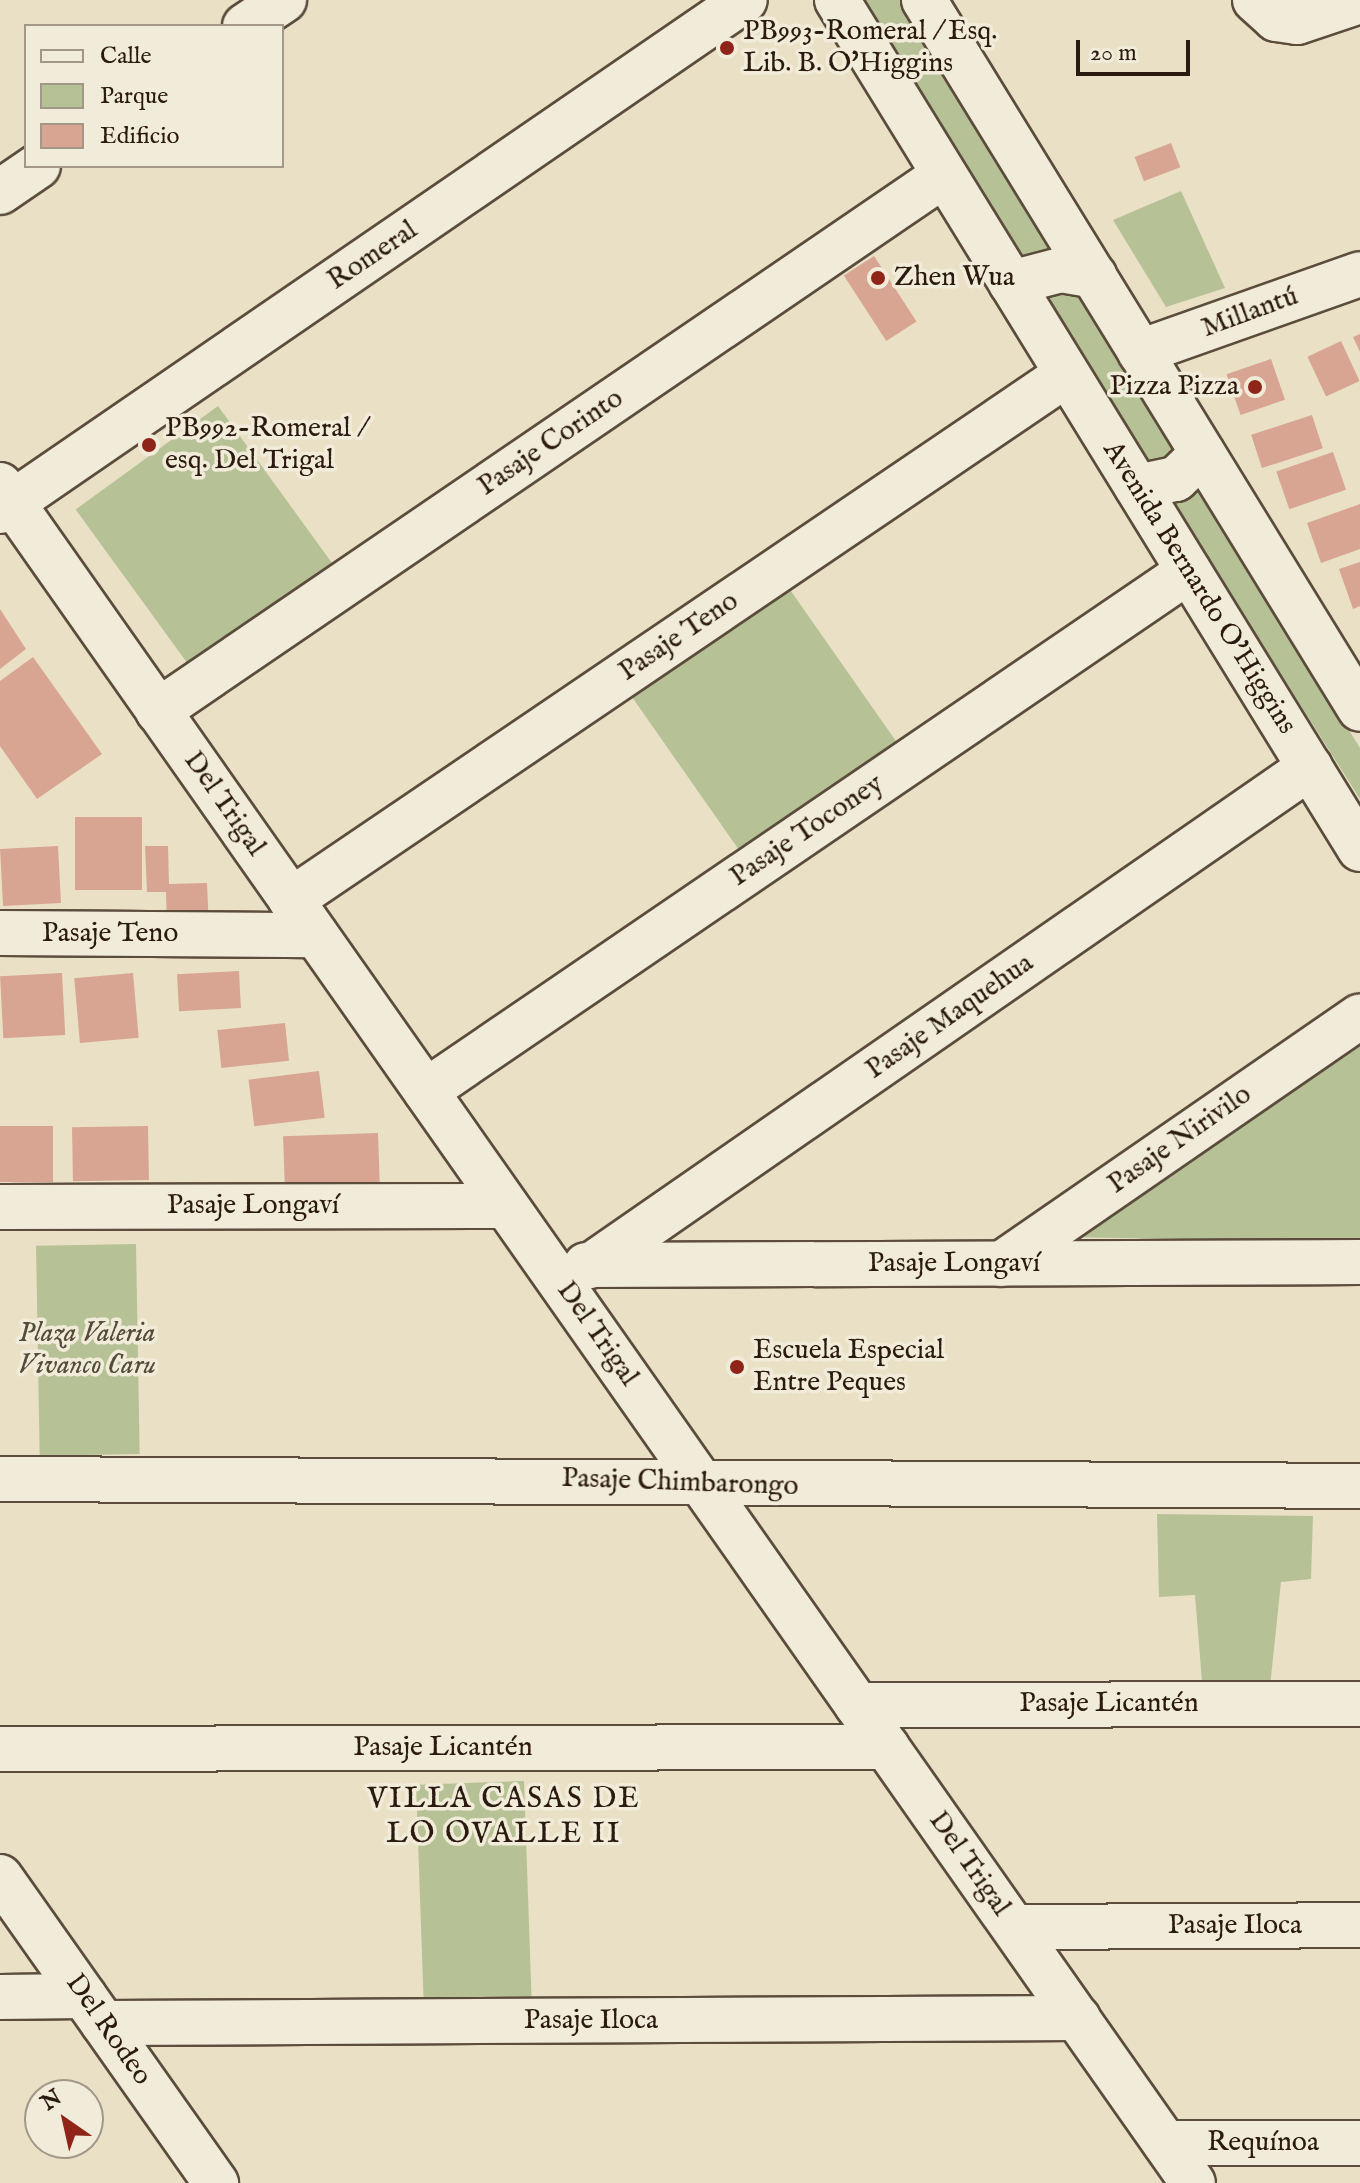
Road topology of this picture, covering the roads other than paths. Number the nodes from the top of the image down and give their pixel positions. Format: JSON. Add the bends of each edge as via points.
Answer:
{"nodes":[{"id":1,"x":284,"y":0,"type":"edge"},
{"id":2,"x":745,"y":0,"type":"edge"},
{"id":3,"x":837,"y":0,"type":"edge"},
{"id":4,"x":924,"y":0,"type":"edge"},
{"id":5,"x":1360,"y":1,"type":"edge"},
{"id":6,"x":1266,"y":10,"type":"edge"},
{"id":7,"x":248,"y":24,"type":"edge"},
{"id":8,"x":35,"y":168,"type":"edge"},
{"id":9,"x":944,"y":175,"type":"junction"},
{"id":10,"x":0,"y":192,"type":"edge"},
{"id":11,"x":1360,"y":274,"type":"edge"},
{"id":12,"x":1094,"y":276,"type":"junction"},
{"id":13,"x":1011,"y":283,"type":"junction"},
{"id":14,"x":1140,"y":352,"type":"junction"},
{"id":15,"x":1067,"y":374,"type":"junction"},
{"id":16,"x":1203,"y":453,"type":"junction"},
{"id":17,"x":1137,"y":487,"type":"junction"},
{"id":18,"x":4,"y":500,"type":"edge"},
{"id":19,"x":1189,"y":571,"type":"junction"},
{"id":20,"x":1357,"y":698,"type":"edge"},
{"id":21,"x":158,"y":711,"type":"junction"},
{"id":22,"x":1310,"y":767,"type":"junction"},
{"id":23,"x":1360,"y":849,"type":"edge"},
{"id":24,"x":291,"y":900,"type":"junction"},
{"id":25,"x":0,"y":933,"type":"edge"},
{"id":26,"x":316,"y":935,"type":"junction"},
{"id":27,"x":1360,"y":1016,"type":"edge"},
{"id":28,"x":426,"y":1091,"type":"junction"},
{"id":29,"x":506,"y":1206,"type":"junction"},
{"id":30,"x":0,"y":1207,"type":"edge"},
{"id":31,"x":1360,"y":1262,"type":"edge"},
{"id":32,"x":1001,"y":1264,"type":"junction"},
{"id":33,"x":569,"y":1266,"type":"junction"},
{"id":34,"x":0,"y":1479,"type":"edge"},
{"id":35,"x":701,"y":1482,"type":"junction"},
{"id":36,"x":1360,"y":1486,"type":"edge"},
{"id":37,"x":1360,"y":1704,"type":"edge"},
{"id":38,"x":857,"y":1705,"type":"junction"},
{"id":39,"x":887,"y":1747,"type":"junction"},
{"id":40,"x":0,"y":1749,"type":"edge"},
{"id":41,"x":0,"y":1877,"type":"edge"},
{"id":42,"x":1360,"y":1925,"type":"edge"},
{"id":43,"x":1014,"y":1927,"type":"junction"},
{"id":44,"x":0,"y":1997,"type":"edge"},
{"id":45,"x":94,"y":2009,"type":"junction"},
{"id":46,"x":1078,"y":2018,"type":"junction"},
{"id":47,"x":1165,"y":2143,"type":"junction"},
{"id":48,"x":1360,"y":2143,"type":"edge"},
{"id":49,"x":216,"y":2183,"type":"edge"},
{"id":50,"x":1193,"y":2183,"type":"edge"}],
"edges":[{"from":1,"to":7,"type":"street"},
{"from":2,"to":18,"type":"street","name":"Romeral"},
{"from":3,"to":9,"type":"street","name":"Avenida Bernardo O'Higgins"},
{"from":4,"to":12,"type":"street"},
{"from":5,"to":6,"type":"street","via":[[1297,22]]},
{"from":8,"to":10,"type":"street"},
{"from":9,"to":13,"type":"street","name":"Avenida Bernardo O'Higgins"},
{"from":9,"to":21,"type":"street","name":"Pasaje Corinto"},
{"from":11,"to":14,"type":"street","name":"Millantú"},
{"from":12,"to":13,"type":"street","via":[[1053,271]]},
{"from":12,"to":14,"type":"street"},
{"from":13,"to":15,"type":"street","name":"Avenida Bernardo O'Higgins"},
{"from":14,"to":16,"type":"street"},
{"from":15,"to":17,"type":"street","name":"Avenida Bernardo O'Higgins"},
{"from":15,"to":24,"type":"street","name":"Pasaje Teno"},
{"from":16,"to":17,"type":"street","via":[[1176,479]]},
{"from":16,"to":20,"type":"street"},
{"from":17,"to":19,"type":"street","name":"Avenida Bernardo O'Higgins"},
{"from":18,"to":21,"type":"street","name":"Del Trigal"},
{"from":19,"to":22,"type":"street","name":"Avenida Bernardo O'Higgins"},
{"from":19,"to":28,"type":"street","name":"Pasaje Toconey"},
{"from":21,"to":24,"type":"street","name":"Del Trigal"},
{"from":22,"to":23,"type":"street","name":"Avenida Bernardo O'Higgins"},
{"from":22,"to":33,"type":"street","name":"Pasaje Maquehua"},
{"from":24,"to":26,"type":"street","name":"Del Trigal"},
{"from":25,"to":26,"type":"street","name":"Pasaje Teno"},
{"from":26,"to":28,"type":"street","name":"Del Trigal"},
{"from":27,"to":32,"type":"street","name":"Pasaje Nirivilo"},
{"from":28,"to":29,"type":"street","name":"Del Trigal"},
{"from":29,"to":30,"type":"street","name":"Pasaje Longaví"},
{"from":29,"to":33,"type":"street","name":"Del Trigal"},
{"from":31,"to":32,"type":"street","name":"Pasaje Longaví"},
{"from":32,"to":33,"type":"street","name":"Pasaje Longaví"},
{"from":33,"to":35,"type":"street","name":"Del Trigal"},
{"from":34,"to":35,"type":"street","name":"Pasaje Chimbarongo"},
{"from":35,"to":36,"type":"street","name":"Pasaje Chimbarongo"},
{"from":35,"to":38,"type":"street","name":"Del Trigal"},
{"from":37,"to":38,"type":"street","name":"Pasaje Licantén"},
{"from":38,"to":39,"type":"street","name":"Del Trigal"},
{"from":39,"to":40,"type":"street","name":"Pasaje Licantén"},
{"from":39,"to":43,"type":"street","name":"Del Trigal"},
{"from":41,"to":45,"type":"street","name":"Del Rodeo"},
{"from":42,"to":43,"type":"street","name":"Pasaje Iloca"},
{"from":43,"to":46,"type":"street","name":"Del Trigal"},
{"from":44,"to":45,"type":"street","name":"Pasaje Iloca"},
{"from":45,"to":46,"type":"street","name":"Pasaje Iloca"},
{"from":45,"to":49,"type":"street","name":"Del Rodeo"},
{"from":46,"to":47,"type":"street","name":"Del Trigal"},
{"from":47,"to":48,"type":"street","name":"Requínoa"},
{"from":47,"to":50,"type":"street","name":"Del Trigal"}]}
